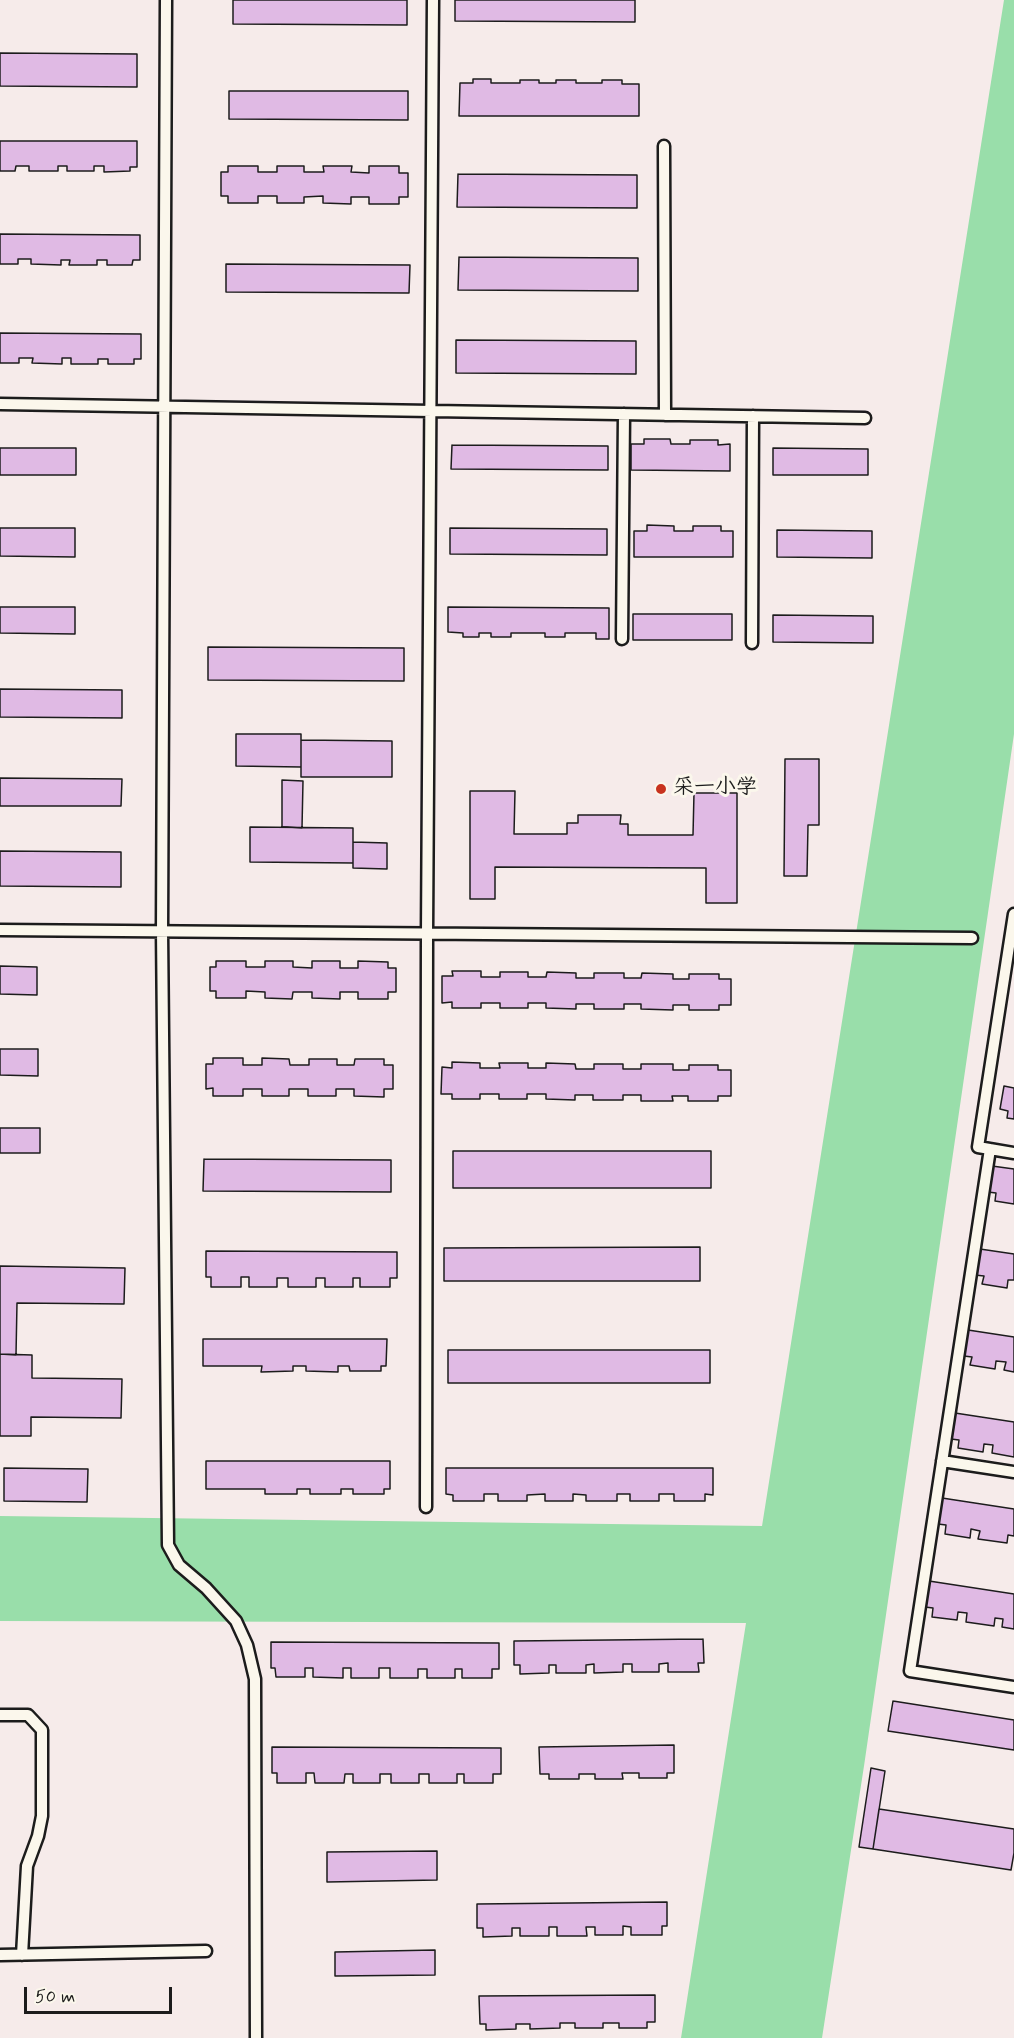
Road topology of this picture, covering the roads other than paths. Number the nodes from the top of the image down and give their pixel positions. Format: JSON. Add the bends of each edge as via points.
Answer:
{"nodes":[{"id":1,"x":166,"y":0,"type":"edge"},
{"id":2,"x":433,"y":0,"type":"edge"},
{"id":3,"x":664,"y":146,"type":"dead end"},
{"id":4,"x":0,"y":404,"type":"edge"},
{"id":5,"x":164,"y":407,"type":"junction"},
{"id":6,"x":430,"y":411,"type":"junction"},
{"id":7,"x":624,"y":414,"type":"junction"},
{"id":8,"x":665,"y":415,"type":"junction"},
{"id":9,"x":753,"y":416,"type":"junction"},
{"id":10,"x":865,"y":418,"type":"dead end"},
{"id":11,"x":622,"y":639,"type":"dead end"},
{"id":12,"x":752,"y":643,"type":"dead end"},
{"id":13,"x":1014,"y":914,"type":"edge"},
{"id":14,"x":0,"y":930,"type":"edge"},
{"id":15,"x":162,"y":931,"type":"junction"},
{"id":16,"x":427,"y":933,"type":"junction"},
{"id":17,"x":972,"y":938,"type":"dead end"},
{"id":18,"x":990,"y":1149,"type":"junction"},
{"id":19,"x":1014,"y":1153,"type":"edge"},
{"id":20,"x":942,"y":1461,"type":"junction"},
{"id":21,"x":1014,"y":1472,"type":"edge"},
{"id":22,"x":426,"y":1507,"type":"dead end"},
{"id":23,"x":1014,"y":1687,"type":"edge"},
{"id":24,"x":0,"y":1715,"type":"edge"},
{"id":25,"x":206,"y":1951,"type":"dead end"},
{"id":26,"x":0,"y":1955,"type":"edge"},
{"id":27,"x":22,"y":1955,"type":"junction"},
{"id":28,"x":256,"y":2038,"type":"edge"}],
"edges":[{"from":1,"to":5,"type":"lane"},
{"from":2,"to":6,"type":"lane"},
{"from":3,"to":8,"type":"lane"},
{"from":4,"to":5,"type":"lane"},
{"from":5,"to":6,"type":"lane"},
{"from":5,"to":15,"type":"lane"},
{"from":6,"to":7,"type":"lane"},
{"from":6,"to":16,"type":"lane"},
{"from":7,"to":8,"type":"lane"},
{"from":7,"to":11,"type":"lane"},
{"from":8,"to":9,"type":"lane"},
{"from":9,"to":10,"type":"lane"},
{"from":9,"to":12,"type":"lane"},
{"from":13,"to":18,"type":"lane","via":[[978,1147]]},
{"from":14,"to":15,"type":"lane"},
{"from":15,"to":16,"type":"lane"},
{"from":15,"to":28,"type":"lane","via":[[168,1545],[179,1566],[236,1621],[255,1679]]},
{"from":16,"to":17,"type":"lane"},
{"from":16,"to":22,"type":"lane"},
{"from":18,"to":19,"type":"lane"},
{"from":18,"to":20,"type":"lane"},
{"from":20,"to":21,"type":"lane"},
{"from":20,"to":23,"type":"lane","via":[[910,1671]]},
{"from":24,"to":27,"type":"lane","via":[[28,1715],[42,1730],[42,1816],[27,1866]]},
{"from":25,"to":27,"type":"lane"},
{"from":26,"to":27,"type":"lane"}]}
